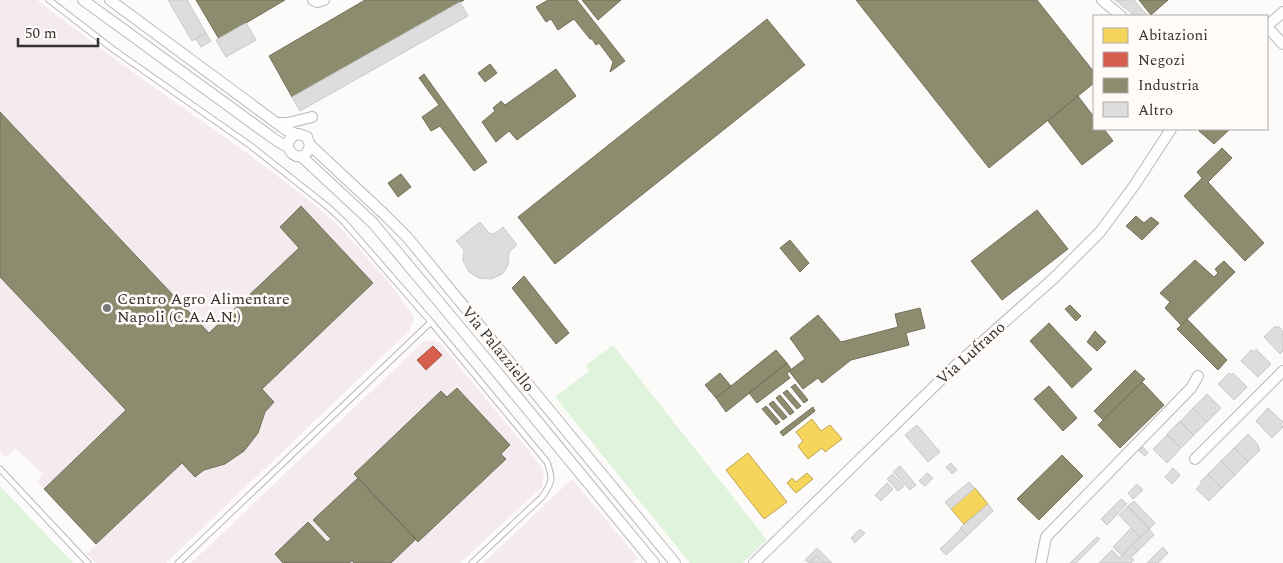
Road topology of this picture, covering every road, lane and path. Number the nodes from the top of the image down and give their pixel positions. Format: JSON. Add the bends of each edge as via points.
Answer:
{"nodes":[{"id":1,"x":49,"y":0,"type":"edge"},
{"id":2,"x":83,"y":0,"type":"edge"},
{"id":3,"x":110,"y":0,"type":"edge"},
{"id":4,"x":312,"y":0,"type":"edge"},
{"id":5,"x":324,"y":0,"type":"edge"},
{"id":6,"x":1102,"y":0,"type":"edge"},
{"id":7,"x":1283,"y":12,"type":"edge"},
{"id":8,"x":1120,"y":15,"type":"edge"},
{"id":9,"x":1268,"y":25,"type":"edge"},
{"id":10,"x":1268,"y":27,"type":"edge"},
{"id":11,"x":1283,"y":44,"type":"edge"},
{"id":12,"x":312,"y":117,"type":"dead end"},
{"id":13,"x":276,"y":123,"type":"junction"},
{"id":14,"x":1170,"y":130,"type":"edge"},
{"id":15,"x":304,"y":138,"type":"junction"},
{"id":16,"x":288,"y":147,"type":"junction"},
{"id":17,"x":301,"y":156,"type":"junction"},
{"id":18,"x":431,"y":322,"type":"junction"},
{"id":19,"x":1283,"y":371,"type":"edge"},
{"id":20,"x":1198,"y":376,"type":"dead end"},
{"id":21,"x":1196,"y":459,"type":"dead end"},
{"id":22,"x":0,"y":469,"type":"edge"},
{"id":23,"x":88,"y":563,"type":"edge"},
{"id":24,"x":178,"y":563,"type":"edge"},
{"id":25,"x":472,"y":563,"type":"edge"},
{"id":26,"x":654,"y":563,"type":"edge"},
{"id":27,"x":675,"y":563,"type":"edge"},
{"id":28,"x":754,"y":563,"type":"edge"},
{"id":29,"x":1041,"y":563,"type":"edge"}],
"edges":[{"from":1,"to":18,"type":"lane","via":[[328,206]]},
{"from":2,"to":16,"type":"street"},
{"from":3,"to":13,"type":"street","name":"Via Palazziello"},
{"from":4,"to":5,"type":"street"},
{"from":6,"to":8,"type":"street"},
{"from":7,"to":9,"type":"street"},
{"from":10,"to":11,"type":"street"},
{"from":12,"to":13,"type":"street"},
{"from":13,"to":15,"type":"street","name":"Via Palazziello"},
{"from":14,"to":28,"type":"street","name":"Via Lufrano","via":[[1100,232],[1053,279],[948,372]]},
{"from":15,"to":16,"type":"street","via":[[290,139]]},
{"from":15,"to":17,"type":"street","via":[[308,152]]},
{"from":15,"to":27,"type":"street","name":"Via Palazziello","via":[[407,237]]},
{"from":16,"to":17,"type":"street","via":[[291,153]]},
{"from":17,"to":26,"type":"street","name":"Via Palazziello","via":[[373,224]]},
{"from":18,"to":24,"type":"lane"},
{"from":18,"to":25,"type":"lane","via":[[547,462],[551,475],[550,485],[542,497]]},
{"from":19,"to":21,"type":"street"},
{"from":20,"to":29,"type":"street","via":[[1191,388],[1046,537]]},
{"from":22,"to":23,"type":"lane"}]}
